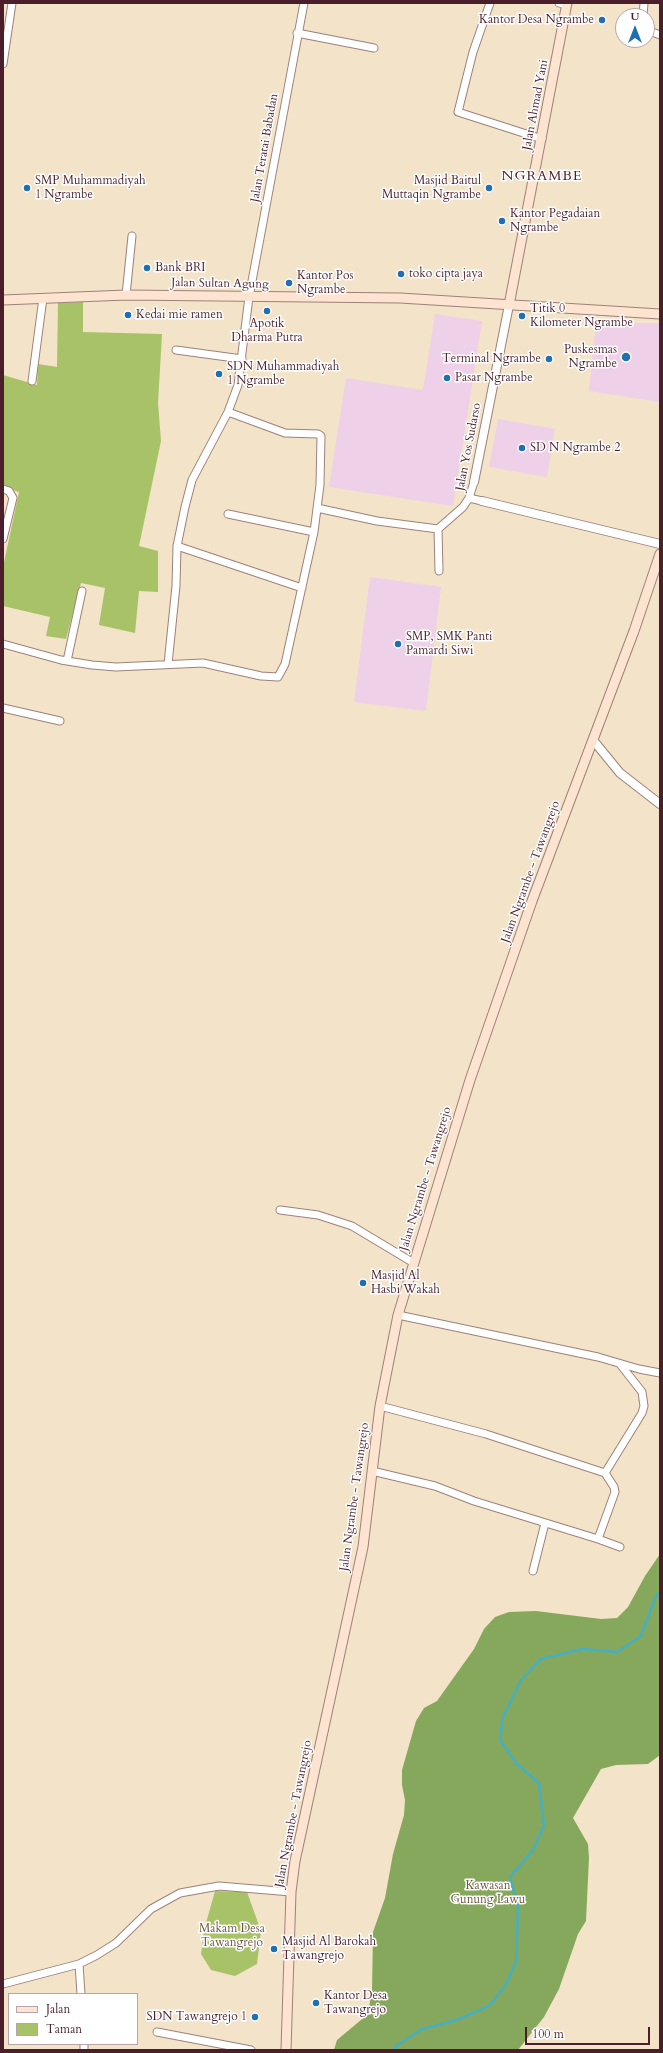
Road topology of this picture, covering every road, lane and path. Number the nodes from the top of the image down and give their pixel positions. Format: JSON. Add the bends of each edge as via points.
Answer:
{"nodes":[{"id":1,"x":12,"y":3,"type":"edge"},
{"id":2,"x":304,"y":3,"type":"edge"},
{"id":3,"x":490,"y":3,"type":"edge"},
{"id":4,"x":564,"y":4,"type":"edge"},
{"id":5,"x":297,"y":33,"type":"junction"},
{"id":6,"x":374,"y":48,"type":"dead end"},
{"id":7,"x":3,"y":60,"type":"edge"},
{"id":8,"x":542,"y":139,"type":"junction"},
{"id":9,"x":132,"y":236,"type":"dead end"},
{"id":10,"x":126,"y":295,"type":"junction"},
{"id":11,"x":249,"y":297,"type":"junction"},
{"id":12,"x":43,"y":298,"type":"junction"},
{"id":13,"x":3,"y":300,"type":"edge"},
{"id":14,"x":509,"y":305,"type":"junction"},
{"id":15,"x":660,"y":314,"type":"edge"},
{"id":16,"x":176,"y":350,"type":"dead end"},
{"id":17,"x":242,"y":359,"type":"junction"},
{"id":18,"x":32,"y":381,"type":"dead end"},
{"id":19,"x":228,"y":412,"type":"junction"},
{"id":20,"x":474,"y":482,"type":"joint"},
{"id":21,"x":3,"y":489,"type":"edge"},
{"id":22,"x":469,"y":498,"type":"junction"},
{"id":23,"x":482,"y":501,"type":"joint"},
{"id":24,"x":317,"y":508,"type":"junction"},
{"id":25,"x":228,"y":514,"type":"dead end"},
{"id":26,"x":438,"y":529,"type":"junction"},
{"id":27,"x":314,"y":532,"type":"junction"},
{"id":28,"x":3,"y":539,"type":"edge"},
{"id":29,"x":660,"y":544,"type":"edge"},
{"id":30,"x":177,"y":546,"type":"junction"},
{"id":31,"x":660,"y":554,"type":"edge"},
{"id":32,"x":439,"y":571,"type":"dead end"},
{"id":33,"x":302,"y":588,"type":"junction"},
{"id":34,"x":82,"y":591,"type":"dead end"},
{"id":35,"x":3,"y":644,"type":"edge"},
{"id":36,"x":67,"y":661,"type":"junction"},
{"id":37,"x":168,"y":664,"type":"junction"},
{"id":38,"x":3,"y":708,"type":"edge"},
{"id":39,"x":60,"y":721,"type":"dead end"},
{"id":40,"x":593,"y":740,"type":"junction"},
{"id":41,"x":660,"y":804,"type":"edge"},
{"id":42,"x":280,"y":1210,"type":"dead end"},
{"id":43,"x":412,"y":1262,"type":"junction"},
{"id":44,"x":398,"y":1315,"type":"junction"},
{"id":45,"x":620,"y":1364,"type":"junction"},
{"id":46,"x":660,"y":1373,"type":"edge"},
{"id":47,"x":380,"y":1406,"type":"junction"},
{"id":48,"x":372,"y":1471,"type":"junction"},
{"id":49,"x":604,"y":1473,"type":"junction"},
{"id":50,"x":545,"y":1523,"type":"junction"},
{"id":51,"x":598,"y":1539,"type":"junction"},
{"id":52,"x":620,"y":1547,"type":"dead end"},
{"id":53,"x":533,"y":1571,"type":"dead end"},
{"id":54,"x":291,"y":1892,"type":"junction"},
{"id":55,"x":79,"y":1964,"type":"junction"},
{"id":56,"x":3,"y":1984,"type":"edge"},
{"id":57,"x":81,"y":1993,"type":"edge"},
{"id":58,"x":156,"y":2032,"type":"dead end"},
{"id":59,"x":251,"y":2050,"type":"edge"},
{"id":60,"x":286,"y":2050,"type":"edge"}],
"edges":[{"from":1,"to":7,"type":"street"},
{"from":2,"to":5,"type":"street","name":"Jalan Teratai Babadan"},
{"from":3,"to":8,"type":"street","via":[[473,52],[458,112]]},
{"from":4,"to":8,"type":"main road","name":"Jalan Ahmad Yani"},
{"from":5,"to":6,"type":"street"},
{"from":5,"to":11,"type":"street","name":"Jalan Teratai Babadan"},
{"from":8,"to":14,"type":"main road","name":"Jalan Ahmad Yani"},
{"from":9,"to":10,"type":"street"},
{"from":10,"to":11,"type":"main road","name":"Jalan Sultan Agung"},
{"from":10,"to":12,"type":"main road","name":"Jalan Sultan Agung"},
{"from":11,"to":14,"type":"main road","name":"Jalan Sultan Agung","via":[[400,298]]},
{"from":11,"to":17,"type":"street","name":"Jalan Teratai Babadan"},
{"from":12,"to":13,"type":"main road","name":"Jalan Sultan Agung"},
{"from":12,"to":18,"type":"street"},
{"from":14,"to":15,"type":"main road","name":"Jalan Sultan Agung"},
{"from":14,"to":20,"type":"street","name":"Jalan Yos Sudarso"},
{"from":16,"to":17,"type":"street"},
{"from":17,"to":19,"type":"street","name":"Jalan Teratai Babadan","via":[[238,385]]},
{"from":19,"to":24,"type":"street","via":[[285,433],[321,436]]},
{"from":19,"to":30,"type":"street","name":"Jalan Teratai Babadan","via":[[192,480]]},
{"from":20,"to":22,"type":"street","name":"Jalan Yos Sudarso"},
{"from":21,"to":28,"type":"street","via":[[9,491],[13,498]]},
{"from":22,"to":23,"type":"street","name":"Jalan Yos Sudarso"},
{"from":22,"to":26,"type":"street"},
{"from":23,"to":29,"type":"street","name":"Jalan Yos Sudarso"},
{"from":24,"to":26,"type":"street","via":[[377,521]]},
{"from":24,"to":27,"type":"street"},
{"from":25,"to":27,"type":"street"},
{"from":26,"to":32,"type":"street"},
{"from":27,"to":33,"type":"street"},
{"from":30,"to":33,"type":"street"},
{"from":30,"to":37,"type":"street","name":"Jalan Teratai Babadan","via":[[176,586]]},
{"from":31,"to":40,"type":"main road","name":"Jalan Ngrambe - Tawangrejo"},
{"from":33,"to":37,"type":"street","via":[[285,664],[278,677],[267,677],[203,663]]},
{"from":34,"to":36,"type":"street"},
{"from":35,"to":36,"type":"street"},
{"from":36,"to":37,"type":"street","via":[[116,668]]},
{"from":38,"to":39,"type":"street"},
{"from":40,"to":41,"type":"street","via":[[620,773]]},
{"from":40,"to":43,"type":"main road","name":"Jalan Ngrambe - Tawangrejo","via":[[530,908],[470,1080]]},
{"from":42,"to":43,"type":"street","via":[[318,1215],[352,1226]]},
{"from":43,"to":44,"type":"main road","name":"Jalan Ngrambe - Tawangrejo"},
{"from":44,"to":45,"type":"street","via":[[598,1357]]},
{"from":44,"to":47,"type":"main road","name":"Jalan Ngrambe - Tawangrejo"},
{"from":45,"to":46,"type":"street"},
{"from":45,"to":49,"type":"street","via":[[642,1392],[644,1406]]},
{"from":47,"to":48,"type":"main road","name":"Jalan Ngrambe - Tawangrejo"},
{"from":47,"to":49,"type":"street","via":[[486,1434]]},
{"from":48,"to":50,"type":"street","via":[[435,1486]]},
{"from":48,"to":54,"type":"main road","name":"Jalan Ngrambe - Tawangrejo","via":[[363,1547],[305,1808]]},
{"from":49,"to":51,"type":"street","via":[[615,1492]]},
{"from":50,"to":51,"type":"street"},
{"from":50,"to":53,"type":"street"},
{"from":51,"to":52,"type":"street"},
{"from":54,"to":55,"type":"street","via":[[219,1886],[180,1893],[151,1909],[116,1943]]},
{"from":54,"to":60,"type":"main road","name":"Jalan Ngrambe - Tawangrejo"},
{"from":55,"to":56,"type":"street"},
{"from":55,"to":57,"type":"street"},
{"from":58,"to":59,"type":"street"}]}
